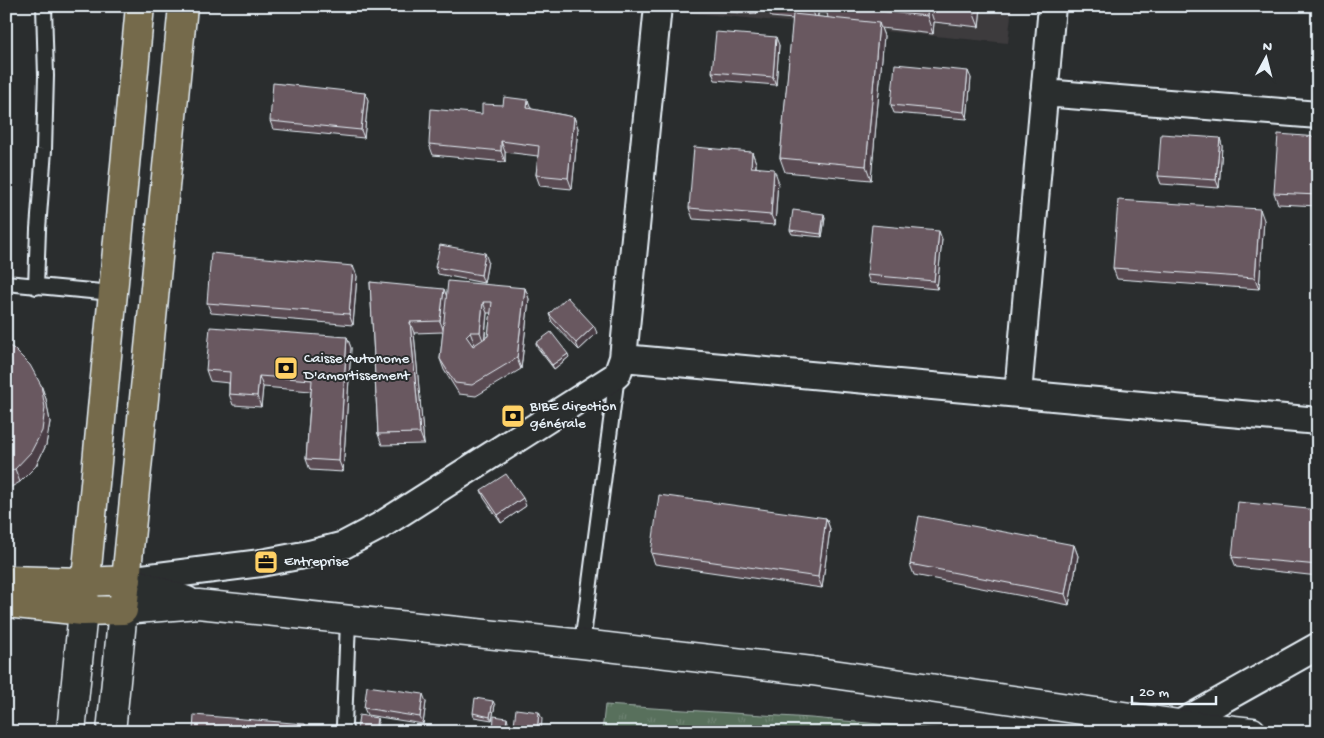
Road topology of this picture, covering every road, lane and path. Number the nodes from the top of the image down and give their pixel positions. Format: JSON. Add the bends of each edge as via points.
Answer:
{"nodes":[{"id":1,"x":44,"y":6,"type":"edge"},
{"id":2,"x":140,"y":6,"type":"edge"},
{"id":3,"x":183,"y":6,"type":"edge"},
{"id":4,"x":658,"y":6,"type":"edge"},
{"id":5,"x":1052,"y":6,"type":"edge"},
{"id":6,"x":1044,"y":93,"type":"junction"},
{"id":7,"x":1318,"y":115,"type":"edge"},
{"id":8,"x":6,"y":284,"type":"edge"},
{"id":9,"x":36,"y":287,"type":"junction"},
{"id":10,"x":112,"y":293,"type":"junction"},
{"id":11,"x":620,"y":366,"type":"junction"},
{"id":12,"x":1018,"y":394,"type":"junction"},
{"id":13,"x":1318,"y":421,"type":"edge"},
{"id":14,"x":6,"y":580,"type":"edge"},
{"id":15,"x":127,"y":580,"type":"junction"},
{"id":16,"x":85,"y":582,"type":"junction"},
{"id":17,"x":6,"y":603,"type":"edge"},
{"id":18,"x":198,"y":604,"type":"junction"},
{"id":19,"x":123,"y":610,"type":"junction"},
{"id":20,"x":83,"y":611,"type":"junction"},
{"id":21,"x":348,"y":621,"type":"junction"},
{"id":22,"x":582,"y":644,"type":"junction"},
{"id":23,"x":1318,"y":646,"type":"edge"},
{"id":24,"x":1179,"y":724,"type":"junction"},
{"id":25,"x":71,"y":732,"type":"edge"},
{"id":26,"x":111,"y":732,"type":"edge"},
{"id":27,"x":346,"y":732,"type":"edge"},
{"id":28,"x":1252,"y":732,"type":"edge"}],
"edges":[{"from":1,"to":9,"type":"lane","via":[[46,86]]},
{"from":2,"to":10,"type":"main road"},
{"from":3,"to":15,"type":"main road"},
{"from":4,"to":11,"type":"street"},
{"from":5,"to":6,"type":"street"},
{"from":6,"to":7,"type":"street"},
{"from":6,"to":12,"type":"street"},
{"from":8,"to":9,"type":"lane"},
{"from":9,"to":10,"type":"lane"},
{"from":10,"to":16,"type":"main road"},
{"from":11,"to":12,"type":"street"},
{"from":11,"to":15,"type":"street","via":[[380,526],[344,545],[262,563]]},
{"from":11,"to":22,"type":"lane"},
{"from":12,"to":13,"type":"street"},
{"from":14,"to":16,"type":"main road"},
{"from":15,"to":16,"type":"main road"},
{"from":15,"to":18,"type":"street"},
{"from":15,"to":19,"type":"main road"},
{"from":16,"to":20,"type":"main road"},
{"from":17,"to":20,"type":"main road"},
{"from":18,"to":19,"type":"street"},
{"from":18,"to":21,"type":"street"},
{"from":19,"to":20,"type":"main road"},
{"from":19,"to":26,"type":"street"},
{"from":20,"to":25,"type":"street"},
{"from":21,"to":22,"type":"street"},
{"from":21,"to":27,"type":"lane"},
{"from":22,"to":24,"type":"street","via":[[812,671]]},
{"from":23,"to":24,"type":"street"},
{"from":24,"to":28,"type":"street"}]}
